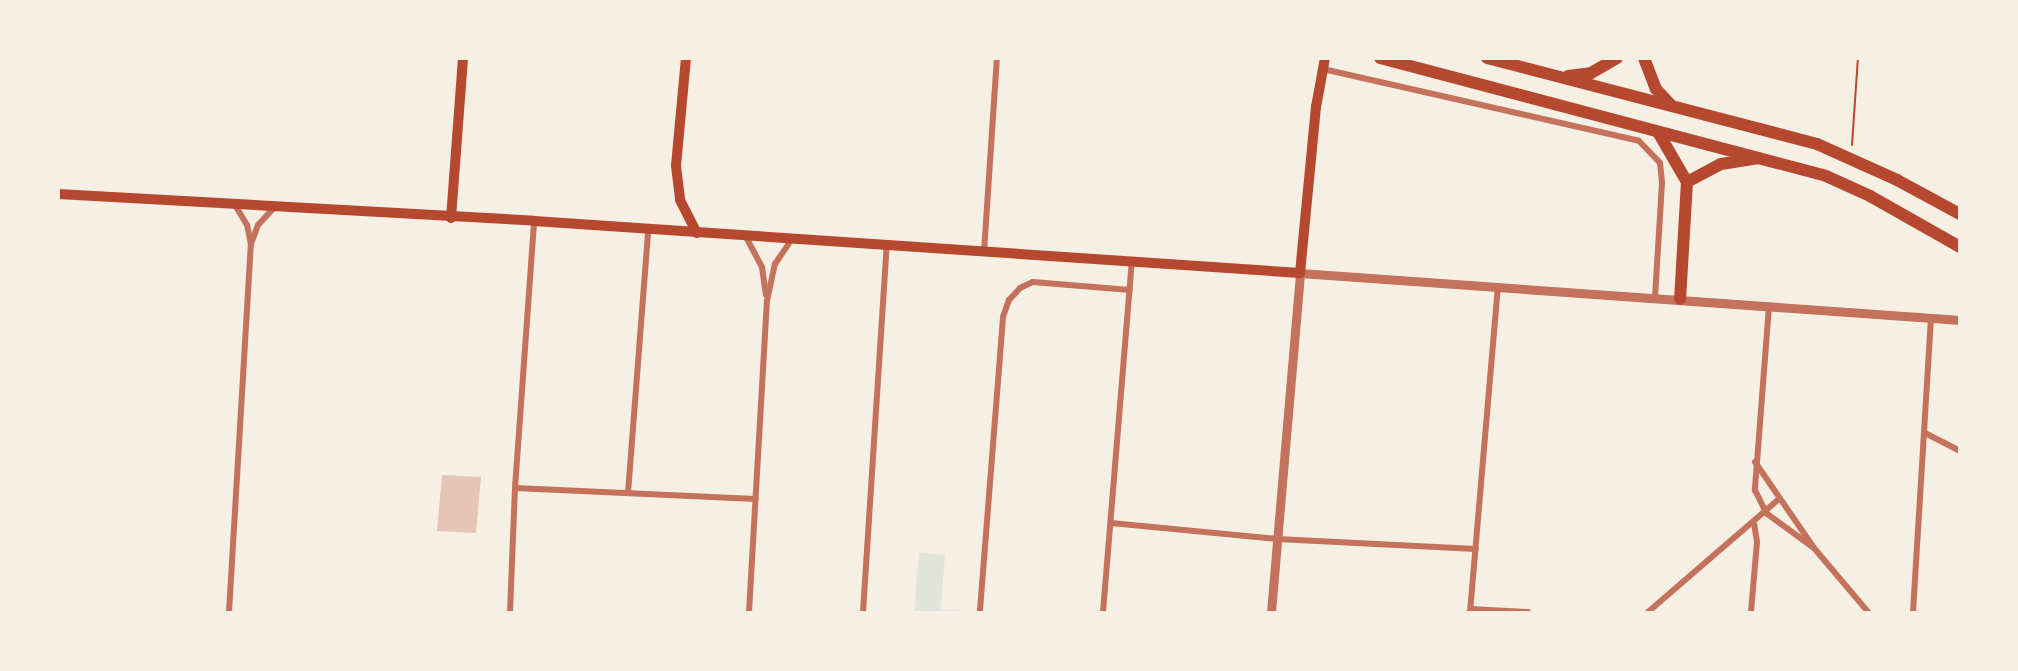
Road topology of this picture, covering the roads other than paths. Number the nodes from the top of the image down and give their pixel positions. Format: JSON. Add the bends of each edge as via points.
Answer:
{"nodes":[{"id":1,"x":463,"y":58,"type":"edge"},
{"id":2,"x":686,"y":58,"type":"edge"},
{"id":3,"x":997,"y":58,"type":"edge"},
{"id":4,"x":1487,"y":58,"type":"edge"},
{"id":5,"x":1617,"y":58,"type":"edge"},
{"id":6,"x":1644,"y":58,"type":"edge"},
{"id":7,"x":1381,"y":59,"type":"edge"},
{"id":8,"x":1324,"y":64,"type":"edge"},
{"id":9,"x":1560,"y":77,"type":"junction"},
{"id":10,"x":1671,"y":105,"type":"junction"},
{"id":11,"x":1658,"y":132,"type":"junction"},
{"id":12,"x":1766,"y":157,"type":"junction"},
{"id":13,"x":1688,"y":182,"type":"junction"},
{"id":14,"x":58,"y":194,"type":"edge"},
{"id":15,"x":236,"y":207,"type":"junction"},
{"id":16,"x":273,"y":209,"type":"junction"},
{"id":17,"x":1959,"y":214,"type":"edge"},
{"id":18,"x":451,"y":218,"type":"junction"},
{"id":19,"x":534,"y":221,"type":"junction"},
{"id":20,"x":648,"y":231,"type":"junction"},
{"id":21,"x":697,"y":233,"type":"junction"},
{"id":22,"x":746,"y":237,"type":"junction"},
{"id":23,"x":793,"y":238,"type":"junction"},
{"id":24,"x":887,"y":244,"type":"junction"},
{"id":25,"x":251,"y":245,"type":"junction"},
{"id":26,"x":1959,"y":247,"type":"edge"},
{"id":27,"x":984,"y":252,"type":"junction"},
{"id":28,"x":1132,"y":261,"type":"junction"},
{"id":29,"x":1300,"y":273,"type":"junction"},
{"id":30,"x":1498,"y":286,"type":"junction"},
{"id":31,"x":1130,"y":290,"type":"junction"},
{"id":32,"x":1655,"y":297,"type":"junction"},
{"id":33,"x":1680,"y":299,"type":"junction"},
{"id":34,"x":767,"y":301,"type":"junction"},
{"id":35,"x":1769,"y":306,"type":"junction"},
{"id":36,"x":1931,"y":318,"type":"junction"},
{"id":37,"x":1959,"y":320,"type":"edge"},
{"id":38,"x":1925,"y":433,"type":"junction"},
{"id":39,"x":1959,"y":451,"type":"edge"},
{"id":40,"x":1755,"y":461,"type":"junction"},
{"id":41,"x":515,"y":488,"type":"junction"},
{"id":42,"x":628,"y":493,"type":"junction"},
{"id":43,"x":756,"y":499,"type":"junction"},
{"id":44,"x":1779,"y":499,"type":"junction"},
{"id":45,"x":1766,"y":513,"type":"junction"},
{"id":46,"x":1111,"y":523,"type":"junction"},
{"id":47,"x":1754,"y":524,"type":"junction"},
{"id":48,"x":1278,"y":539,"type":"junction"},
{"id":49,"x":1814,"y":548,"type":"junction"},
{"id":50,"x":1476,"y":549,"type":"junction"},
{"id":51,"x":980,"y":610,"type":"dead end"},
{"id":52,"x":1471,"y":611,"type":"edge"},
{"id":53,"x":229,"y":612,"type":"edge"},
{"id":54,"x":510,"y":612,"type":"edge"},
{"id":55,"x":749,"y":612,"type":"edge"},
{"id":56,"x":863,"y":612,"type":"edge"},
{"id":57,"x":1103,"y":612,"type":"edge"},
{"id":58,"x":1271,"y":612,"type":"edge"},
{"id":59,"x":1527,"y":612,"type":"edge"},
{"id":60,"x":1648,"y":612,"type":"edge"},
{"id":61,"x":1751,"y":612,"type":"edge"},
{"id":62,"x":1868,"y":612,"type":"edge"},
{"id":63,"x":1913,"y":612,"type":"edge"}],
"edges":[{"from":1,"to":18,"type":"main road"},
{"from":2,"to":21,"type":"main road","via":[[676,166],[680,200]]},
{"from":3,"to":27,"type":"street"},
{"from":4,"to":9,"type":"highway"},
{"from":5,"to":9,"type":"highway","via":[[1591,73]]},
{"from":6,"to":10,"type":"highway","via":[[1656,89]]},
{"from":7,"to":11,"type":"highway"},
{"from":8,"to":29,"type":"main road"},
{"from":8,"to":32,"type":"street","via":[[1639,141],[1660,163]]},
{"from":9,"to":10,"type":"highway"},
{"from":10,"to":17,"type":"highway","via":[[1817,144]]},
{"from":11,"to":12,"type":"highway"},
{"from":11,"to":13,"type":"highway"},
{"from":12,"to":13,"type":"highway","via":[[1721,164]]},
{"from":12,"to":26,"type":"highway","via":[[1826,176],[1870,196]]},
{"from":13,"to":33,"type":"highway"},
{"from":14,"to":15,"type":"main road"},
{"from":15,"to":16,"type":"main road"},
{"from":15,"to":25,"type":"street","via":[[247,225]]},
{"from":16,"to":18,"type":"main road"},
{"from":16,"to":25,"type":"street","via":[[258,225]]},
{"from":18,"to":19,"type":"main road"},
{"from":19,"to":20,"type":"main road"},
{"from":19,"to":41,"type":"street"},
{"from":20,"to":21,"type":"main road"},
{"from":20,"to":42,"type":"street"},
{"from":21,"to":22,"type":"main road"},
{"from":22,"to":23,"type":"main road"},
{"from":22,"to":34,"type":"street","via":[[762,267]]},
{"from":23,"to":24,"type":"main road"},
{"from":23,"to":34,"type":"street","via":[[775,264]]},
{"from":24,"to":27,"type":"main road"},
{"from":24,"to":56,"type":"street"},
{"from":25,"to":53,"type":"street"},
{"from":27,"to":28,"type":"main road"},
{"from":28,"to":29,"type":"main road"},
{"from":28,"to":31,"type":"street"},
{"from":29,"to":30,"type":"street"},
{"from":29,"to":48,"type":"street"},
{"from":30,"to":32,"type":"street"},
{"from":30,"to":50,"type":"street"},
{"from":31,"to":46,"type":"street"},
{"from":31,"to":51,"type":"street","via":[[1033,282],[1009,300],[1003,317]]},
{"from":32,"to":33,"type":"street"},
{"from":33,"to":35,"type":"street"},
{"from":34,"to":43,"type":"street"},
{"from":35,"to":36,"type":"street"},
{"from":35,"to":40,"type":"street"},
{"from":36,"to":37,"type":"street"},
{"from":36,"to":38,"type":"street"},
{"from":38,"to":39,"type":"street"},
{"from":38,"to":63,"type":"street"},
{"from":40,"to":44,"type":"street"},
{"from":40,"to":45,"type":"street","via":[[1755,490]]},
{"from":41,"to":42,"type":"street"},
{"from":41,"to":54,"type":"street"},
{"from":42,"to":43,"type":"street"},
{"from":43,"to":55,"type":"street"},
{"from":44,"to":45,"type":"street"},
{"from":44,"to":49,"type":"street"},
{"from":45,"to":47,"type":"street"},
{"from":45,"to":49,"type":"street"},
{"from":46,"to":48,"type":"street"},
{"from":46,"to":57,"type":"street"},
{"from":47,"to":60,"type":"street"},
{"from":47,"to":61,"type":"street","via":[[1757,542]]},
{"from":48,"to":50,"type":"street"},
{"from":48,"to":58,"type":"street"},
{"from":49,"to":62,"type":"street"},
{"from":50,"to":52,"type":"street"},
{"from":52,"to":59,"type":"street"}]}
